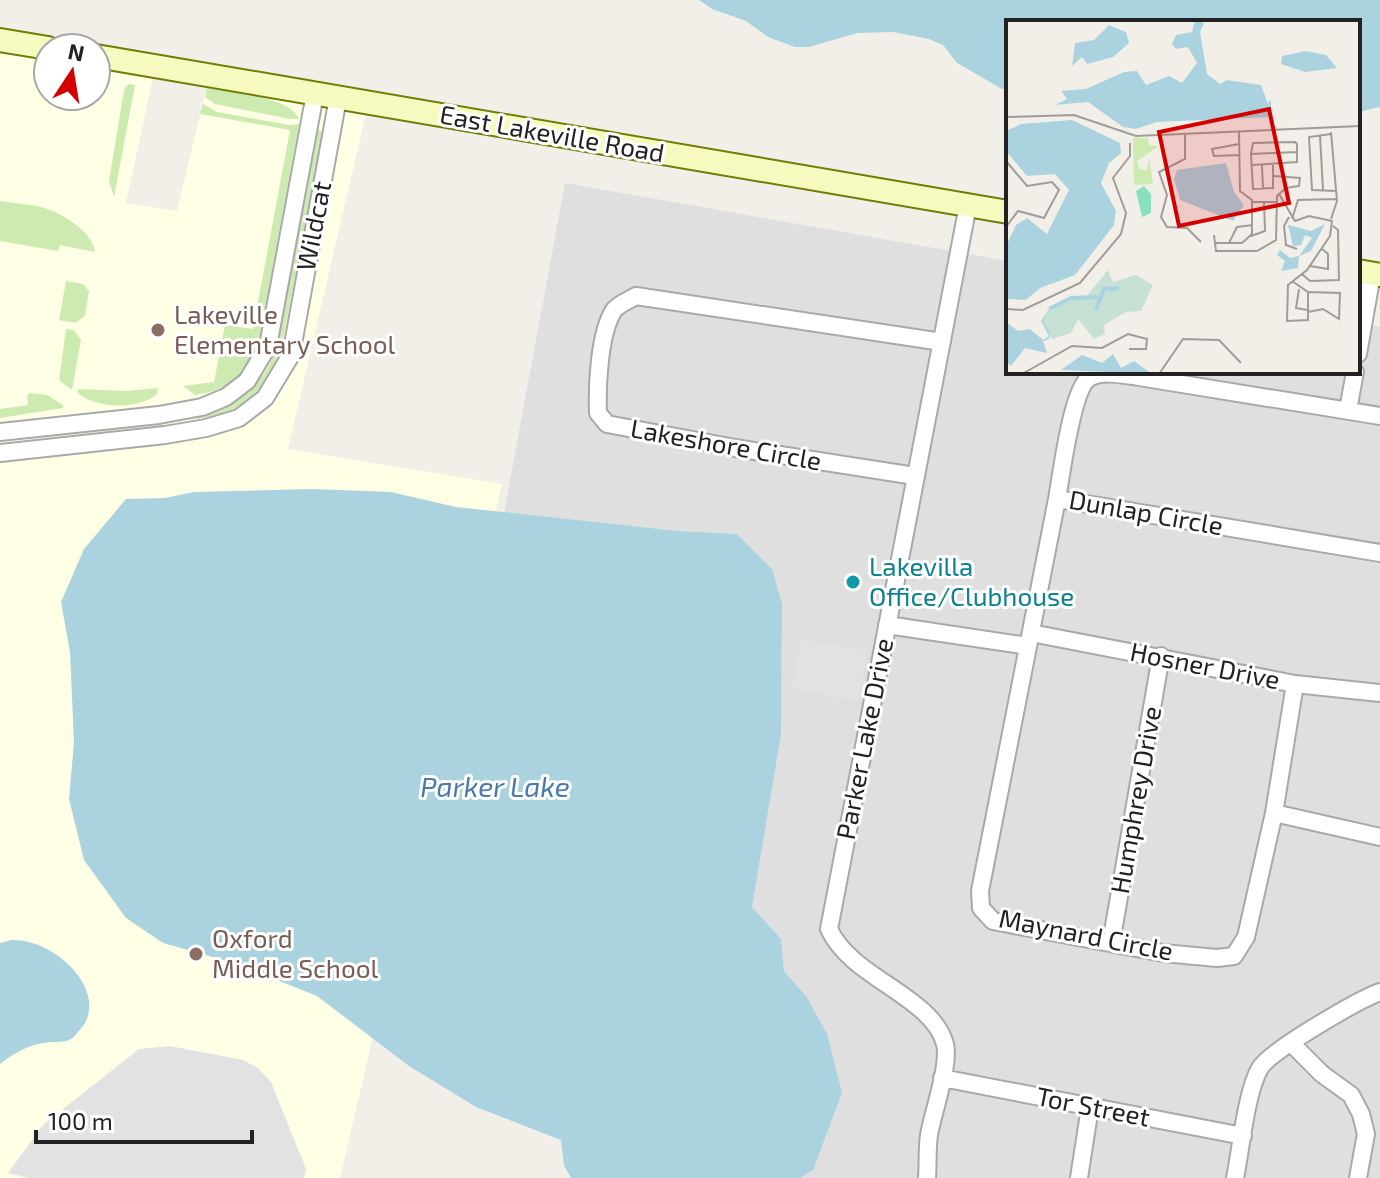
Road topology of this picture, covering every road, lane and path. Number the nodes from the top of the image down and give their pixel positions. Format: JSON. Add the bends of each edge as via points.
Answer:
{"nodes":[{"id":1,"x":0,"y":40,"type":"edge"},
{"id":2,"x":32,"y":45,"type":"edge"},
{"id":3,"x":112,"y":59,"type":"edge"},
{"id":4,"x":315,"y":94,"type":"junction"},
{"id":5,"x":338,"y":98,"type":"junction"},
{"id":6,"x":968,"y":205,"type":"junction"},
{"id":7,"x":1006,"y":212,"type":"edge"},
{"id":8,"x":1370,"y":273,"type":"edge"},
{"id":9,"x":1360,"y":340,"type":"edge"},
{"id":10,"x":942,"y":342,"type":"junction"},
{"id":11,"x":1355,"y":374,"type":"edge"},
{"id":12,"x":1348,"y":410,"type":"junction"},
{"id":13,"x":176,"y":412,"type":"junction"},
{"id":14,"x":1380,"y":416,"type":"edge"},
{"id":15,"x":0,"y":432,"type":"edge"},
{"id":16,"x":180,"y":432,"type":"junction"},
{"id":17,"x":0,"y":453,"type":"edge"},
{"id":18,"x":915,"y":476,"type":"junction"},
{"id":19,"x":1057,"y":499,"type":"junction"},
{"id":20,"x":1380,"y":553,"type":"edge"},
{"id":21,"x":887,"y":625,"type":"junction"},
{"id":22,"x":1029,"y":639,"type":"junction"},
{"id":23,"x":1161,"y":656,"type":"junction"},
{"id":24,"x":1295,"y":684,"type":"junction"},
{"id":25,"x":1380,"y":693,"type":"edge"},
{"id":26,"x":1274,"y":813,"type":"junction"},
{"id":27,"x":1380,"y":837,"type":"edge"},
{"id":28,"x":1111,"y":943,"type":"junction"},
{"id":29,"x":1380,"y":992,"type":"edge"},
{"id":30,"x":1291,"y":1043,"type":"junction"},
{"id":31,"x":942,"y":1078,"type":"junction"},
{"id":32,"x":1090,"y":1107,"type":"junction"},
{"id":33,"x":1243,"y":1136,"type":"junction"},
{"id":34,"x":927,"y":1178,"type":"edge"},
{"id":35,"x":1079,"y":1178,"type":"edge"},
{"id":36,"x":1235,"y":1178,"type":"edge"},
{"id":37,"x":1358,"y":1178,"type":"edge"}],
"edges":[{"from":1,"to":2,"type":"main road"},
{"from":3,"to":4,"type":"main road","name":"East Lakeville Road"},
{"from":4,"to":5,"type":"main road","name":"East Lakeville Road"},
{"from":4,"to":13,"type":"street","name":"Wildcat","via":[[268,346],[247,381],[226,397]]},
{"from":5,"to":6,"type":"main road","name":"East Lakeville Road"},
{"from":5,"to":16,"type":"street","name":"Wildcat","via":[[291,355],[265,398],[239,418]]},
{"from":6,"to":7,"type":"main road","name":"East Lakeville Road"},
{"from":6,"to":10,"type":"street","name":"Parker Lake Drive"},
{"from":8,"to":9,"type":"street"},
{"from":10,"to":18,"type":"street","name":"Parker Lake Drive"},
{"from":10,"to":18,"type":"street","name":"Lakeshore Circle","via":[[636,296],[615,308],[605,332],[597,393],[598,413],[607,424]]},
{"from":11,"to":12,"type":"street"},
{"from":12,"to":14,"type":"street","name":"Dunlap Circle"},
{"from":12,"to":19,"type":"street","name":"Dunlap Circle","via":[[1139,377],[1090,377],[1081,386],[1072,417]]},
{"from":13,"to":15,"type":"street","name":"Wildcat"},
{"from":13,"to":16,"type":"street"},
{"from":16,"to":17,"type":"street","name":"Wildcat"},
{"from":18,"to":21,"type":"street","name":"Parker Lake Drive"},
{"from":19,"to":20,"type":"street","name":"Dunlap Circle"},
{"from":19,"to":22,"type":"street","name":"Maynard Circle"},
{"from":21,"to":22,"type":"street","name":"Hosner Drive"},
{"from":21,"to":31,"type":"street","name":"Parker Lake Drive","via":[[829,929],[853,961],[937,1025],[946,1047]]},
{"from":22,"to":23,"type":"street","name":"Hosner Drive"},
{"from":22,"to":28,"type":"street","name":"Maynard Circle","via":[[989,834],[981,908],[993,921]]},
{"from":23,"to":24,"type":"street","name":"Hosner Drive"},
{"from":23,"to":28,"type":"street","name":"Humphrey Drive"},
{"from":24,"to":25,"type":"street","name":"Hosner Drive"},
{"from":24,"to":26,"type":"street","name":"Maynard Circle"},
{"from":26,"to":27,"type":"street"},
{"from":26,"to":28,"type":"street","name":"Maynard Circle","via":[[1246,937],[1234,956],[1163,953]]},
{"from":29,"to":30,"type":"street"},
{"from":30,"to":33,"type":"street","via":[[1260,1066]]},
{"from":30,"to":37,"type":"street","via":[[1351,1095],[1361,1114],[1366,1134]]},
{"from":31,"to":32,"type":"street","name":"Tor Street"},
{"from":31,"to":34,"type":"street","name":"Parker Lake Drive","via":[[927,1148]]},
{"from":32,"to":33,"type":"street","name":"Tor Street"},
{"from":32,"to":35,"type":"street"},
{"from":33,"to":36,"type":"street"}]}
